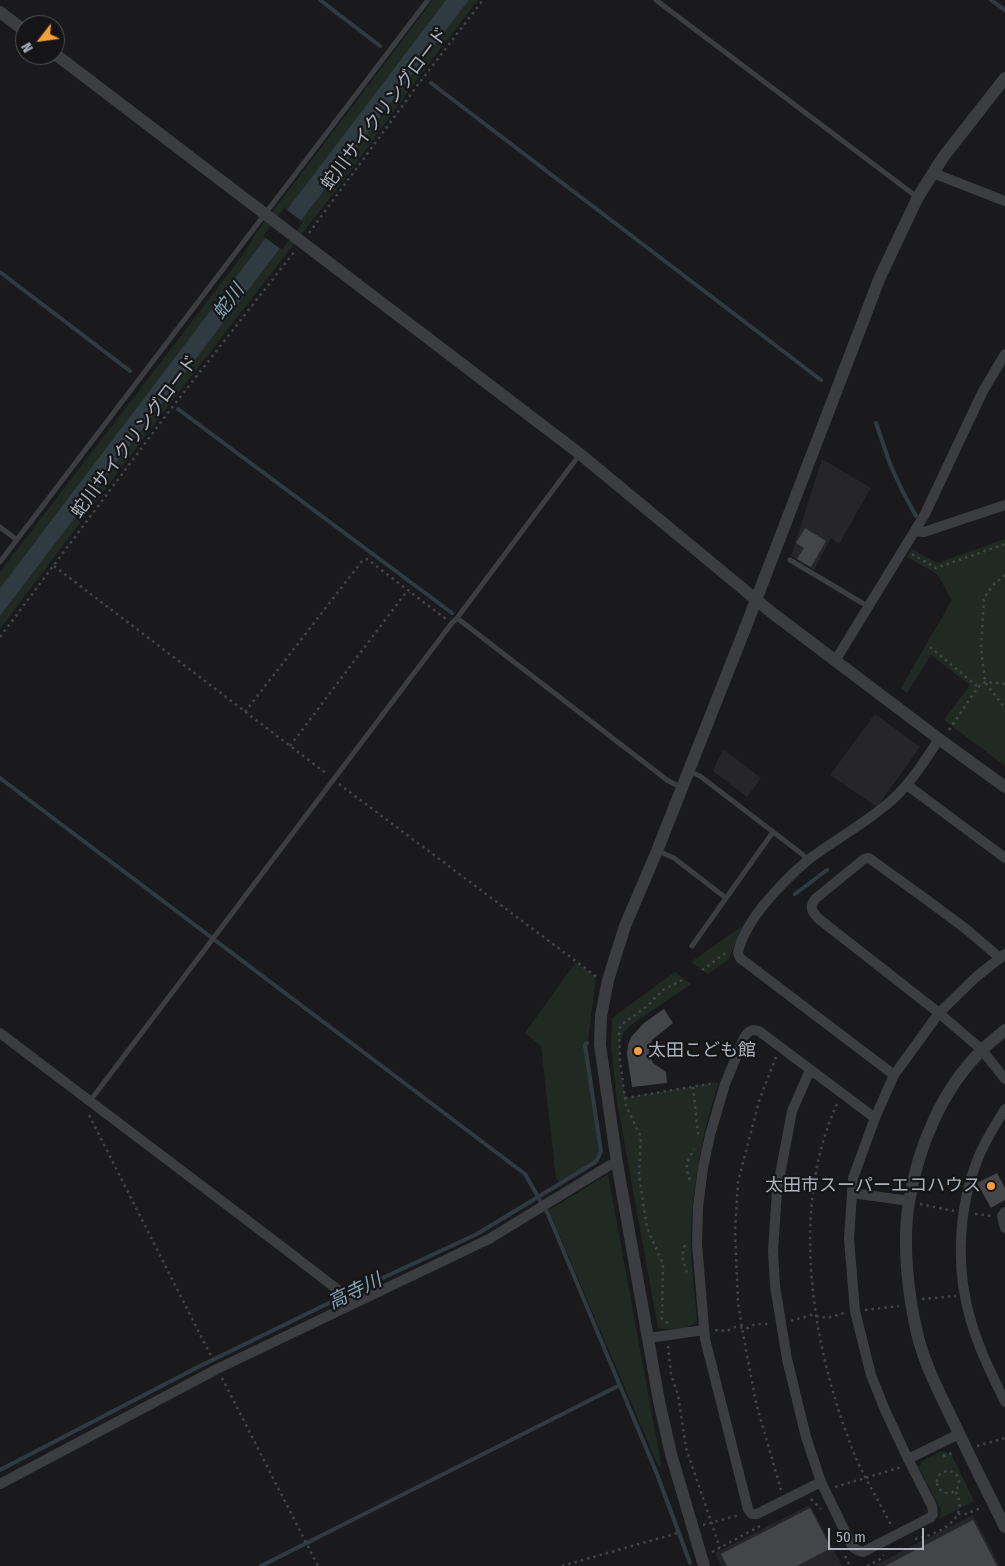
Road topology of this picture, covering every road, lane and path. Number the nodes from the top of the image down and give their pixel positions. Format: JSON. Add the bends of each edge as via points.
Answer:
{"nodes":[{"id":1,"x":428,"y":0,"type":"edge"},
{"id":2,"x":483,"y":0,"type":"edge"},
{"id":3,"x":656,"y":0,"type":"edge"},
{"id":4,"x":0,"y":12,"type":"edge"},
{"id":5,"x":15,"y":23,"type":"edge"},
{"id":6,"x":65,"y":62,"type":"edge"},
{"id":7,"x":1005,"y":78,"type":"edge"},
{"id":8,"x":933,"y":173,"type":"junction"},
{"id":9,"x":918,"y":197,"type":"junction"},
{"id":10,"x":1005,"y":202,"type":"edge"},
{"id":11,"x":265,"y":216,"type":"junction"},
{"id":12,"x":304,"y":237,"type":"junction"},
{"id":13,"x":293,"y":254,"type":"dead end"},
{"id":14,"x":1005,"y":354,"type":"edge"},
{"id":15,"x":580,"y":454,"type":"junction"},
{"id":16,"x":1005,"y":505,"type":"edge"},
{"id":17,"x":0,"y":527,"type":"edge"},
{"id":18,"x":915,"y":531,"type":"junction"},
{"id":19,"x":17,"y":540,"type":"junction"},
{"id":20,"x":1005,"y":544,"type":"edge"},
{"id":21,"x":909,"y":552,"type":"dead end"},
{"id":22,"x":790,"y":560,"type":"dead end"},
{"id":23,"x":0,"y":562,"type":"edge"},
{"id":24,"x":1005,"y":575,"type":"edge"},
{"id":25,"x":414,"y":594,"type":"junction"},
{"id":26,"x":756,"y":599,"type":"junction"},
{"id":27,"x":869,"y":607,"type":"junction"},
{"id":28,"x":457,"y":618,"type":"junction"},
{"id":29,"x":452,"y":622,"type":"junction"},
{"id":30,"x":0,"y":637,"type":"edge"},
{"id":31,"x":930,"y":647,"type":"dead end"},
{"id":32,"x":835,"y":661,"type":"junction"},
{"id":33,"x":985,"y":682,"type":"junction"},
{"id":34,"x":1005,"y":684,"type":"edge"},
{"id":35,"x":978,"y":687,"type":"junction"},
{"id":36,"x":1005,"y":708,"type":"edge"},
{"id":37,"x":245,"y":712,"type":"dead end"},
{"id":38,"x":944,"y":735,"type":"junction"},
{"id":39,"x":290,"y":746,"type":"dead end"},
{"id":40,"x":689,"y":771,"type":"junction"},
{"id":41,"x":907,"y":785,"type":"junction"},
{"id":42,"x":1005,"y":787,"type":"edge"},
{"id":43,"x":682,"y":788,"type":"junction"},
{"id":44,"x":773,"y":832,"type":"junction"},
{"id":45,"x":657,"y":850,"type":"junction"},
{"id":46,"x":1005,"y":858,"type":"edge"},
{"id":47,"x":808,"y":861,"type":"junction"},
{"id":48,"x":726,"y":898,"type":"junction"},
{"id":49,"x":692,"y":946,"type":"dead end"},
{"id":50,"x":731,"y":951,"type":"dead end"},
{"id":51,"x":1002,"y":956,"type":"edge"},
{"id":52,"x":702,"y":970,"type":"dead end"},
{"id":53,"x":686,"y":978,"type":"dead end"},
{"id":54,"x":940,"y":1013,"type":"junction"},
{"id":55,"x":1005,"y":1030,"type":"edge"},
{"id":56,"x":0,"y":1033,"type":"edge"},
{"id":57,"x":782,"y":1048,"type":"junction"},
{"id":58,"x":982,"y":1050,"type":"junction"},
{"id":59,"x":810,"y":1070,"type":"junction"},
{"id":60,"x":894,"y":1075,"type":"junction"},
{"id":61,"x":1005,"y":1078,"type":"edge"},
{"id":62,"x":725,"y":1084,"type":"junction"},
{"id":63,"x":693,"y":1087,"type":"junction"},
{"id":64,"x":842,"y":1094,"type":"junction"},
{"id":65,"x":626,"y":1098,"type":"junction"},
{"id":66,"x":90,"y":1101,"type":"junction"},
{"id":67,"x":1005,"y":1109,"type":"edge"},
{"id":68,"x":875,"y":1118,"type":"junction"},
{"id":69,"x":698,"y":1138,"type":"dead end"},
{"id":70,"x":697,"y":1142,"type":"dead end"},
{"id":71,"x":617,"y":1163,"type":"junction"},
{"id":72,"x":690,"y":1186,"type":"dead end"},
{"id":73,"x":852,"y":1193,"type":"junction"},
{"id":74,"x":914,"y":1202,"type":"junction"},
{"id":75,"x":958,"y":1212,"type":"dead end"},
{"id":76,"x":969,"y":1213,"type":"dead end"},
{"id":77,"x":1003,"y":1214,"type":"edge"},
{"id":78,"x":1005,"y":1228,"type":"edge"},
{"id":79,"x":688,"y":1240,"type":"dead end"},
{"id":80,"x":688,"y":1278,"type":"dead end"},
{"id":81,"x":958,"y":1296,"type":"dead end"},
{"id":82,"x":922,"y":1299,"type":"dead end"},
{"id":83,"x":352,"y":1304,"type":"junction"},
{"id":84,"x":899,"y":1306,"type":"dead end"},
{"id":85,"x":861,"y":1310,"type":"dead end"},
{"id":86,"x":849,"y":1312,"type":"dead end"},
{"id":87,"x":818,"y":1316,"type":"junction"},
{"id":88,"x":787,"y":1322,"type":"dead end"},
{"id":89,"x":773,"y":1323,"type":"dead end"},
{"id":90,"x":674,"y":1324,"type":"dead end"},
{"id":91,"x":742,"y":1328,"type":"junction"},
{"id":92,"x":704,"y":1330,"type":"junction"},
{"id":93,"x":648,"y":1338,"type":"junction"},
{"id":94,"x":668,"y":1344,"type":"dead end"},
{"id":95,"x":217,"y":1368,"type":"junction"},
{"id":96,"x":1005,"y":1402,"type":"edge"},
{"id":97,"x":960,"y":1434,"type":"junction"},
{"id":98,"x":908,"y":1458,"type":"junction"},
{"id":99,"x":961,"y":1475,"type":"dead end"},
{"id":100,"x":957,"y":1477,"type":"junction"},
{"id":101,"x":821,"y":1482,"type":"junction"},
{"id":102,"x":0,"y":1484,"type":"edge"},
{"id":103,"x":783,"y":1496,"type":"dead end"},
{"id":104,"x":804,"y":1503,"type":"dead end"},
{"id":105,"x":982,"y":1507,"type":"dead end"},
{"id":106,"x":958,"y":1514,"type":"dead end"},
{"id":107,"x":825,"y":1516,"type":"dead end"},
{"id":108,"x":764,"y":1524,"type":"dead end"},
{"id":109,"x":1005,"y":1526,"type":"edge"},
{"id":110,"x":893,"y":1529,"type":"dead end"},
{"id":111,"x":720,"y":1548,"type":"junction"},
{"id":112,"x":712,"y":1552,"type":"dead end"},
{"id":113,"x":845,"y":1556,"type":"dead end"},
{"id":114,"x":318,"y":1566,"type":"edge"},
{"id":115,"x":704,"y":1566,"type":"edge"},
{"id":116,"x":850,"y":1566,"type":"edge"}],
"edges":[{"from":1,"to":11,"type":"lane"},
{"from":2,"to":12,"type":"path","name":"蛇川サイクリングロード"},
{"from":3,"to":9,"type":"lane"},
{"from":4,"to":5,"type":"street"},
{"from":6,"to":11,"type":"street"},
{"from":7,"to":8,"type":"street"},
{"from":8,"to":9,"type":"street"},
{"from":8,"to":10,"type":"street"},
{"from":9,"to":26,"type":"street","via":[[880,277]]},
{"from":11,"to":12,"type":"street"},
{"from":11,"to":19,"type":"lane"},
{"from":12,"to":15,"type":"street"},
{"from":13,"to":30,"type":"path","name":"蛇川サイクリングロード","via":[[170,410]]},
{"from":14,"to":18,"type":"street","via":[[983,390]]},
{"from":15,"to":26,"type":"street"},
{"from":15,"to":28,"type":"lane"},
{"from":16,"to":18,"type":"street","via":[[924,532]]},
{"from":17,"to":19,"type":"lane"},
{"from":18,"to":27,"type":"street"},
{"from":19,"to":23,"type":"lane"},
{"from":20,"to":21,"type":"path","via":[[936,568]]},
{"from":22,"to":27,"type":"lane"},
{"from":24,"to":33,"type":"path","via":[[984,598],[981,648]]},
{"from":25,"to":29,"type":"path"},
{"from":25,"to":37,"type":"path","via":[[367,559],[362,561]]},
{"from":25,"to":39,"type":"path","via":[[404,595]]},
{"from":26,"to":32,"type":"street"},
{"from":26,"to":40,"type":"street"},
{"from":27,"to":32,"type":"street"},
{"from":28,"to":29,"type":"lane"},
{"from":28,"to":43,"type":"lane","via":[[667,780]]},
{"from":29,"to":66,"type":"lane"},
{"from":31,"to":35,"type":"path"},
{"from":32,"to":38,"type":"street"},
{"from":33,"to":34,"type":"path"},
{"from":33,"to":35,"type":"path"},
{"from":33,"to":36,"type":"path"},
{"from":35,"to":38,"type":"path"},
{"from":38,"to":41,"type":"street"},
{"from":38,"to":42,"type":"street"},
{"from":40,"to":43,"type":"street"},
{"from":40,"to":44,"type":"lane"},
{"from":41,"to":46,"type":"street"},
{"from":41,"to":47,"type":"street","via":[[876,813]]},
{"from":43,"to":45,"type":"street"},
{"from":44,"to":47,"type":"lane"},
{"from":44,"to":48,"type":"lane"},
{"from":45,"to":48,"type":"lane","via":[[674,858]]},
{"from":45,"to":71,"type":"street","via":[[625,926],[608,980],[601,1016],[600,1045]]},
{"from":47,"to":60,"type":"street","via":[[754,916],[742,938],[740,958]]},
{"from":48,"to":49,"type":"lane"},
{"from":50,"to":52,"type":"path"},
{"from":51,"to":54,"type":"street"},
{"from":51,"to":54,"type":"street","via":[[869,858],[815,899],[812,911],[819,919]]},
{"from":53,"to":65,"type":"path","via":[[663,990],[646,1008],[621,1025],[620,1060]]},
{"from":54,"to":58,"type":"street"},
{"from":54,"to":60,"type":"street"},
{"from":55,"to":58,"type":"street"},
{"from":56,"to":66,"type":"street"},
{"from":57,"to":59,"type":"street"},
{"from":57,"to":62,"type":"street","via":[[759,1031],[748,1032]]},
{"from":57,"to":91,"type":"path","via":[[759,1101],[738,1182],[735,1231]]},
{"from":58,"to":61,"type":"street"},
{"from":58,"to":74,"type":"street","via":[[958,1079],[938,1112],[919,1158]]},
{"from":59,"to":64,"type":"street"},
{"from":59,"to":101,"type":"street","via":[[792,1111],[777,1191],[772,1251],[786,1359]]},
{"from":60,"to":68,"type":"street"},
{"from":62,"to":63,"type":"path","via":[[718,1082]]},
{"from":62,"to":92,"type":"street","via":[[710,1135],[698,1207],[697,1244]]},
{"from":63,"to":65,"type":"path"},
{"from":63,"to":69,"type":"path"},
{"from":64,"to":68,"type":"street"},
{"from":64,"to":87,"type":"path","via":[[827,1128],[816,1177],[810,1229],[811,1270]]},
{"from":65,"to":90,"type":"path","via":[[627,1110],[641,1137],[638,1174],[647,1228],[663,1264],[662,1319]]},
{"from":66,"to":83,"type":"street","via":[[292,1254]]},
{"from":66,"to":95,"type":"path","via":[[90,1118]]},
{"from":67,"to":96,"type":"street","via":[[985,1142],[971,1180],[963,1213],[962,1242],[964,1292],[970,1319]]},
{"from":68,"to":73,"type":"street","via":[[853,1178]]},
{"from":70,"to":72,"type":"path","via":[[686,1164]]},
{"from":71,"to":83,"type":"street","via":[[488,1239]]},
{"from":71,"to":93,"type":"street"},
{"from":73,"to":74,"type":"street"},
{"from":73,"to":98,"type":"street","via":[[849,1239],[857,1319],[871,1375]]},
{"from":74,"to":75,"type":"path"},
{"from":74,"to":97,"type":"street","via":[[906,1260],[918,1337],[933,1380]]},
{"from":76,"to":77,"type":"path"},
{"from":77,"to":78,"type":"street"},
{"from":79,"to":80,"type":"path","via":[[682,1256]]},
{"from":81,"to":82,"type":"path"},
{"from":83,"to":95,"type":"street"},
{"from":84,"to":85,"type":"path"},
{"from":86,"to":87,"type":"path","via":[[827,1318]]},
{"from":87,"to":88,"type":"path"},
{"from":87,"to":110,"type":"path","via":[[822,1346],[845,1428],[857,1460]]},
{"from":89,"to":91,"type":"path"},
{"from":91,"to":92,"type":"path"},
{"from":91,"to":103,"type":"path","via":[[756,1403]]},
{"from":92,"to":93,"type":"street"},
{"from":92,"to":101,"type":"street","via":[[748,1510],[757,1514]]},
{"from":93,"to":115,"type":"street","via":[[663,1419]]},
{"from":94,"to":111,"type":"path","via":[[686,1448]]},
{"from":95,"to":102,"type":"street"},
{"from":95,"to":114,"type":"path"},
{"from":97,"to":98,"type":"street"},
{"from":97,"to":109,"type":"street"},
{"from":98,"to":101,"type":"street","via":[[933,1514],[864,1552],[852,1546]]},
{"from":99,"to":100,"type":"path"},
{"from":100,"to":100,"type":"path","via":[[952,1472],[943,1473],[938,1478],[939,1488],[945,1492],[955,1490]]},
{"from":104,"to":107,"type":"path","via":[[811,1499]]},
{"from":105,"to":106,"type":"path"},
{"from":108,"to":111,"type":"path"},
{"from":111,"to":112,"type":"path"},
{"from":113,"to":116,"type":"path"}]}
